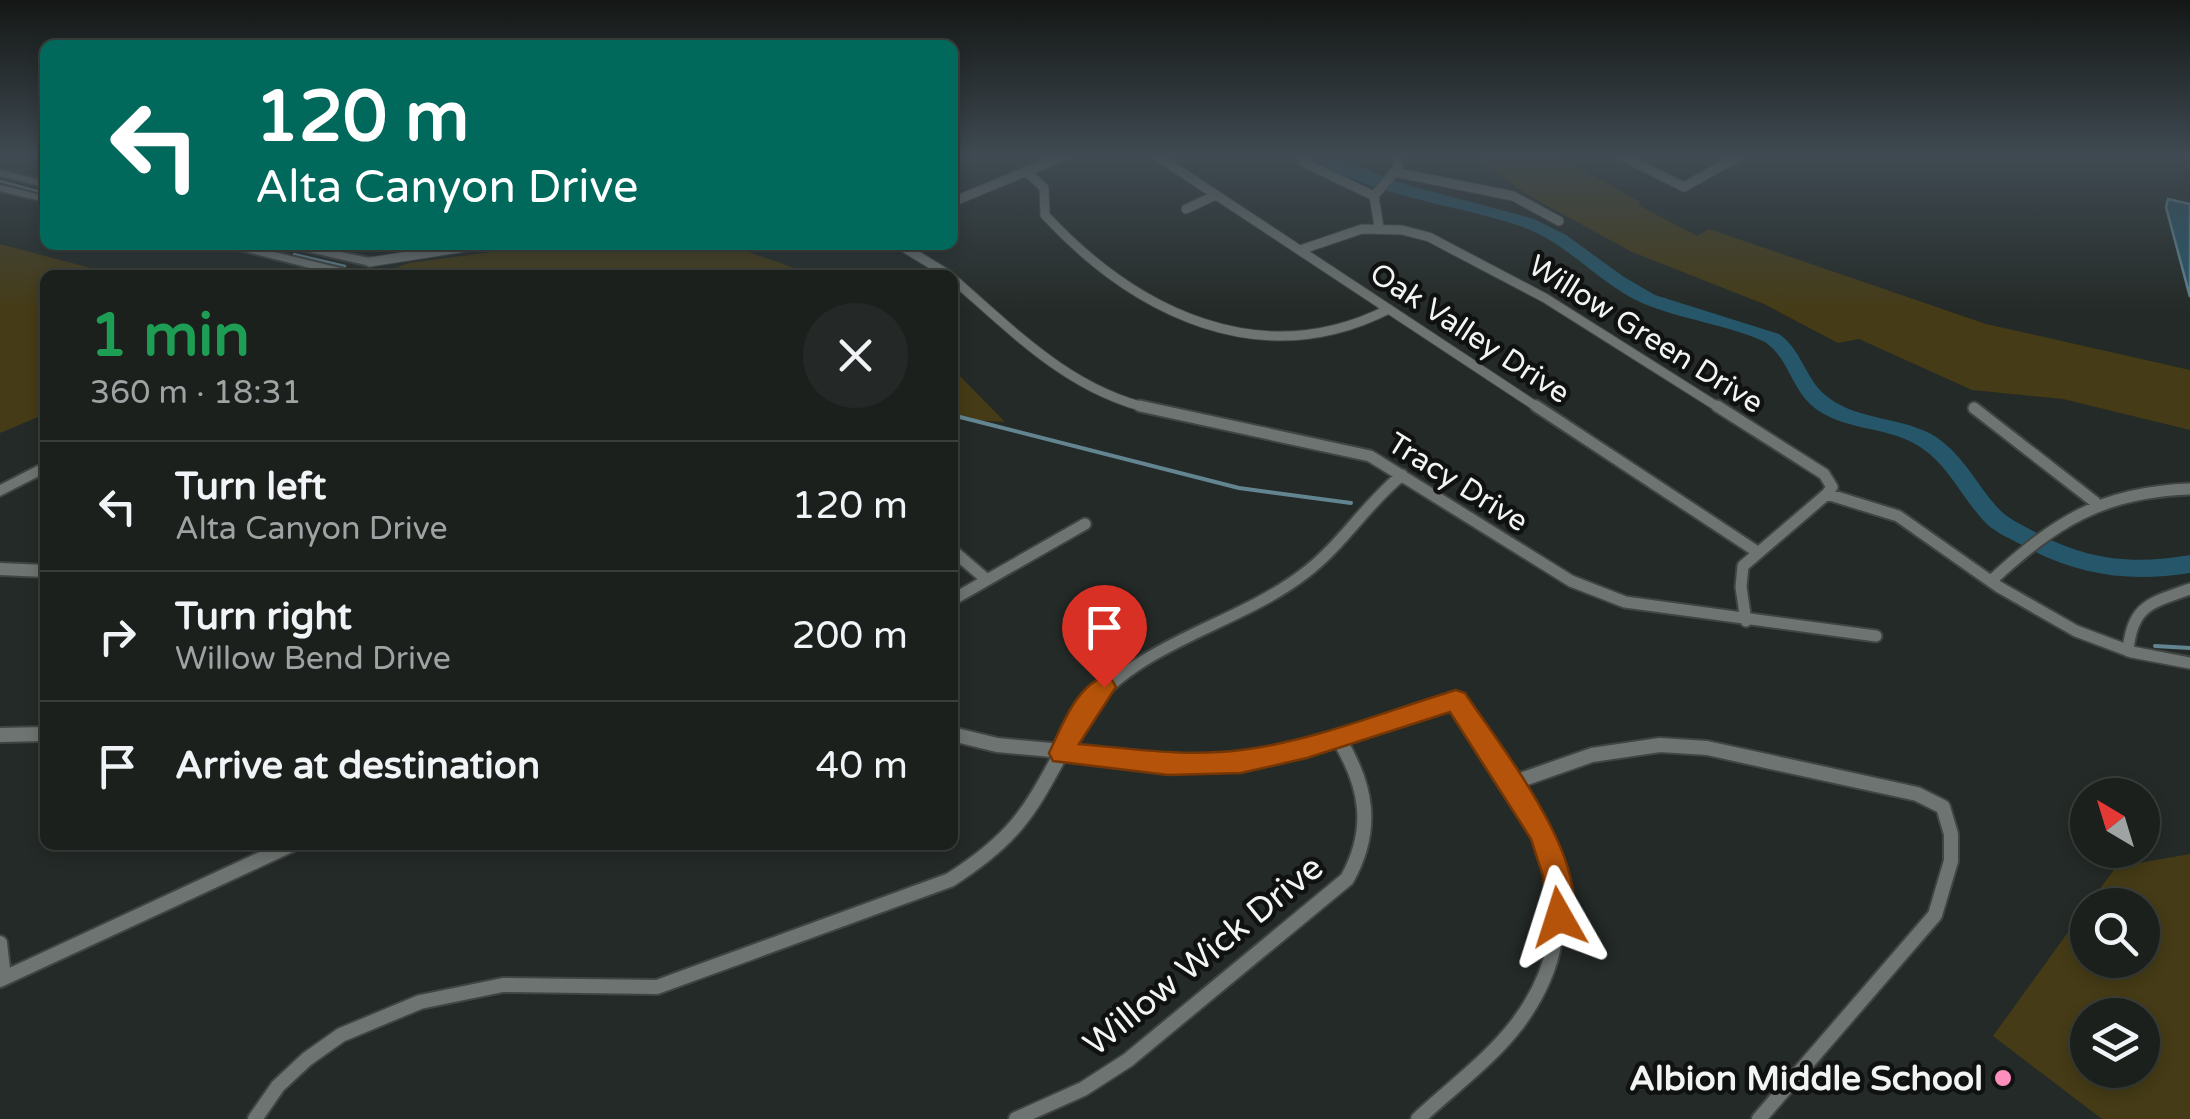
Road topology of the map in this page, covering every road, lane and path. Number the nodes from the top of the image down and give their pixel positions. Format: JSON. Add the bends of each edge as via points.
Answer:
{"nodes":[{"id":1,"x":1045,"y":208,"type":"edge"},
{"id":2,"x":1236,"y":208,"type":"edge"},
{"id":3,"x":1376,"y":208,"type":"edge"},
{"id":4,"x":1535,"y":208,"type":"edge"},
{"id":5,"x":1559,"y":221,"type":"dead end"},
{"id":6,"x":1378,"y":228,"type":"junction"},
{"id":7,"x":252,"y":250,"type":"edge"},
{"id":8,"x":315,"y":250,"type":"edge"},
{"id":9,"x":447,"y":250,"type":"edge"},
{"id":10,"x":908,"y":250,"type":"edge"},
{"id":11,"x":1300,"y":250,"type":"junction"},
{"id":12,"x":370,"y":262,"type":"junction"},
{"id":13,"x":333,"y":270,"type":"edge"},
{"id":14,"x":360,"y":270,"type":"edge"},
{"id":15,"x":940,"y":270,"type":"edge"},
{"id":16,"x":958,"y":283,"type":"edge"},
{"id":17,"x":1389,"y":309,"type":"junction"},
{"id":18,"x":1974,"y":408,"type":"dead end"},
{"id":19,"x":40,"y":470,"type":"edge"},
{"id":20,"x":1402,"y":475,"type":"junction"},
{"id":21,"x":2190,"y":489,"type":"edge"},
{"id":22,"x":0,"y":491,"type":"edge"},
{"id":23,"x":1827,"y":494,"type":"junction"},
{"id":24,"x":2095,"y":502,"type":"junction"},
{"id":25,"x":1085,"y":524,"type":"dead end"},
{"id":26,"x":1756,"y":552,"type":"junction"},
{"id":27,"x":958,"y":555,"type":"edge"},
{"id":28,"x":0,"y":569,"type":"edge"},
{"id":29,"x":40,"y":571,"type":"edge"},
{"id":30,"x":987,"y":580,"type":"junction"},
{"id":31,"x":1991,"y":581,"type":"junction"},
{"id":32,"x":2190,"y":589,"type":"edge"},
{"id":33,"x":958,"y":597,"type":"edge"},
{"id":34,"x":1746,"y":621,"type":"junction"},
{"id":35,"x":1876,"y":636,"type":"dead end"},
{"id":36,"x":2128,"y":652,"type":"junction"},
{"id":37,"x":2190,"y":663,"type":"edge"},
{"id":38,"x":40,"y":734,"type":"edge"},
{"id":39,"x":0,"y":735,"type":"edge"},
{"id":40,"x":958,"y":736,"type":"edge"},
{"id":41,"x":1338,"y":738,"type":"junction"},
{"id":42,"x":1062,"y":753,"type":"junction"},
{"id":43,"x":1512,"y":783,"type":"junction"},
{"id":44,"x":280,"y":850,"type":"edge"},
{"id":45,"x":0,"y":943,"type":"edge"},
{"id":46,"x":2,"y":978,"type":"edge"},
{"id":47,"x":255,"y":1119,"type":"edge"},
{"id":48,"x":1016,"y":1119,"type":"edge"},
{"id":49,"x":1418,"y":1119,"type":"edge"},
{"id":50,"x":1759,"y":1119,"type":"edge"}],
"edges":[{"from":1,"to":17,"type":"street","via":[[1057,228],[1157,304],[1186,318],[1300,340],[1348,330]]},
{"from":2,"to":11,"type":"street","name":"Oak Valley Drive"},
{"from":3,"to":6,"type":"street"},
{"from":4,"to":5,"type":"street"},
{"from":6,"to":11,"type":"street","name":"Willow Green Drive","via":[[1333,234]]},
{"from":6,"to":23,"type":"street","name":"Willow Green Drive","via":[[1446,244],[1570,312],[1824,474],[1832,487]]},
{"from":7,"to":13,"type":"street"},
{"from":8,"to":12,"type":"street"},
{"from":9,"to":12,"type":"street"},
{"from":10,"to":15,"type":"street","name":"Tracy Drive"},
{"from":11,"to":17,"type":"street","name":"Oak Valley Drive"},
{"from":12,"to":14,"type":"street"},
{"from":16,"to":20,"type":"street","name":"Tracy Drive","via":[[1093,391],[1274,438],[1354,450]]},
{"from":17,"to":26,"type":"street","name":"Oak Valley Drive"},
{"from":18,"to":24,"type":"street"},
{"from":19,"to":22,"type":"street"},
{"from":20,"to":34,"type":"street","name":"Tracy Drive","via":[[1595,592]]},
{"from":20,"to":42,"type":"street","via":[[1296,579],[1120,673],[1088,702]]},
{"from":21,"to":24,"type":"street"},
{"from":23,"to":26,"type":"street"},
{"from":23,"to":31,"type":"street","via":[[1904,518]]},
{"from":24,"to":31,"type":"street","via":[[2044,532]]},
{"from":25,"to":30,"type":"street"},
{"from":26,"to":34,"type":"street","via":[[1740,576]]},
{"from":27,"to":30,"type":"street"},
{"from":28,"to":29,"type":"street"},
{"from":30,"to":33,"type":"street"},
{"from":31,"to":36,"type":"street"},
{"from":32,"to":36,"type":"street","via":[[2136,612]]},
{"from":34,"to":35,"type":"street","name":"Tracy Drive"},
{"from":36,"to":37,"type":"street"},
{"from":38,"to":39,"type":"street"},
{"from":40,"to":42,"type":"street"},
{"from":41,"to":42,"type":"street","via":[[1277,756],[1204,764]]},
{"from":41,"to":43,"type":"street","via":[[1456,700]]},
{"from":41,"to":48,"type":"street","name":"Willow Wick Drive","via":[[1368,811],[1365,842],[1347,879],[1128,1060]]},
{"from":42,"to":47,"type":"street","via":[[1040,796],[1005,840],[950,880],[657,986],[494,986],[366,1022],[304,1058]]},
{"from":43,"to":49,"type":"street","via":[[1543,834],[1556,876],[1559,917],[1549,972],[1516,1026]]},
{"from":43,"to":50,"type":"street","via":[[1613,750],[1683,746],[1917,794],[1944,807],[1952,850],[1935,915]]},
{"from":44,"to":46,"type":"street"},
{"from":45,"to":46,"type":"street"}]}
